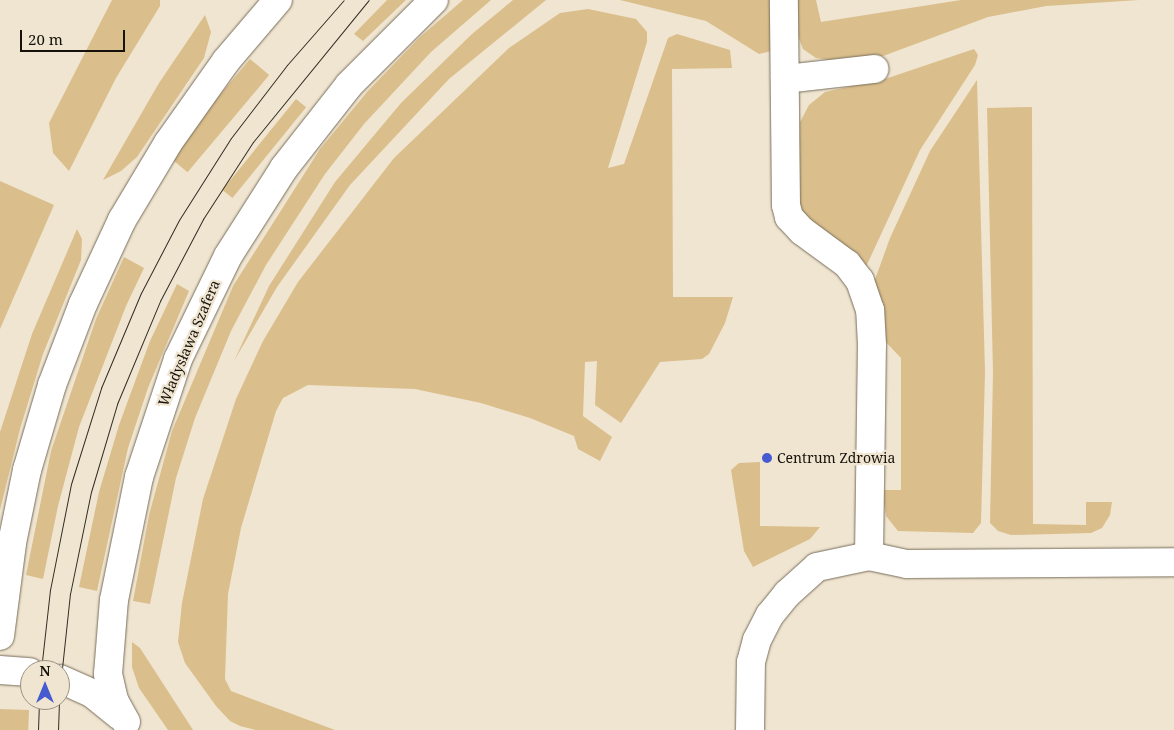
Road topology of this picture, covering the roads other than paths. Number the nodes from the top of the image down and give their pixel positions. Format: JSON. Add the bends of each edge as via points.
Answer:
{"nodes":[{"id":1,"x":278,"y":0,"type":"edge"},
{"id":2,"x":434,"y":0,"type":"edge"},
{"id":3,"x":784,"y":0,"type":"edge"},
{"id":4,"x":874,"y":69,"type":"dead end"},
{"id":5,"x":785,"y":79,"type":"junction"},
{"id":6,"x":869,"y":556,"type":"junction"},
{"id":7,"x":1174,"y":562,"type":"edge"},
{"id":8,"x":0,"y":636,"type":"edge"},
{"id":9,"x":0,"y":670,"type":"edge"},
{"id":10,"x":20,"y":671,"type":"edge"},
{"id":11,"x":70,"y":684,"type":"edge"},
{"id":12,"x":130,"y":726,"type":"edge"},
{"id":13,"x":750,"y":730,"type":"edge"}],
"edges":[{"from":1,"to":8,"type":"main road","via":[[226,61],[164,149],[122,220],[86,297],[52,385],[27,470],[12,543]]},
{"from":2,"to":12,"type":"main road","name":"Władysława Szafera","via":[[354,79],[284,168],[228,256],[181,353],[139,477],[115,593],[108,674],[114,700]]},
{"from":3,"to":5,"type":"main road"},
{"from":4,"to":5,"type":"main road"},
{"from":5,"to":6,"type":"main road","via":[[786,205],[790,217],[802,231],[847,264],[860,282],[870,310]]},
{"from":6,"to":7,"type":"main road","via":[[907,564]]},
{"from":6,"to":13,"type":"main road","via":[[817,567],[787,594],[770,615],[757,640],[751,662]]},
{"from":9,"to":10,"type":"main road"},
{"from":11,"to":12,"type":"main road","via":[[93,694]]}]}
